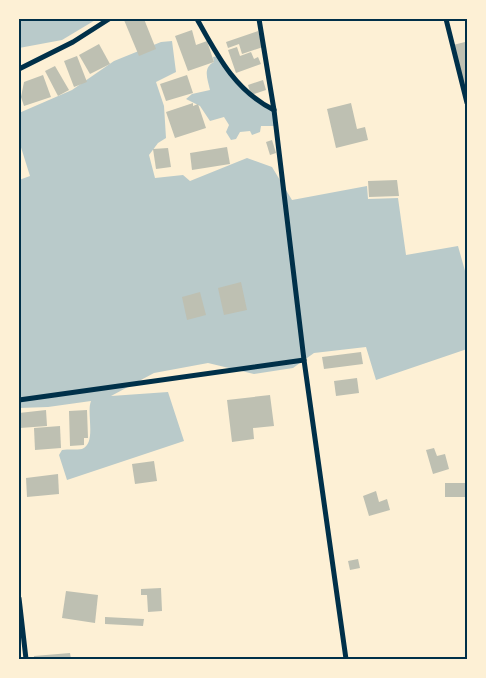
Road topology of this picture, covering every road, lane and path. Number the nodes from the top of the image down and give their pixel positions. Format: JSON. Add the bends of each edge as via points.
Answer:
{"nodes":[{"id":1,"x":109,"y":19,"type":"edge"},
{"id":2,"x":197,"y":19,"type":"edge"},
{"id":3,"x":259,"y":19,"type":"edge"},
{"id":4,"x":446,"y":19,"type":"edge"},
{"id":5,"x":19,"y":70,"type":"edge"},
{"id":6,"x":467,"y":103,"type":"edge"},
{"id":7,"x":274,"y":110,"type":"junction"},
{"id":8,"x":304,"y":360,"type":"junction"},
{"id":9,"x":19,"y":400,"type":"edge"},
{"id":10,"x":19,"y":598,"type":"edge"},
{"id":11,"x":19,"y":609,"type":"edge"},
{"id":12,"x":26,"y":659,"type":"edge"},
{"id":13,"x":346,"y":659,"type":"edge"}],
"edges":[{"from":1,"to":5,"type":"street"},
{"from":2,"to":7,"type":"street","via":[[234,79],[255,101]]},
{"from":3,"to":7,"type":"street"},
{"from":4,"to":6,"type":"street"},
{"from":7,"to":8,"type":"street"},
{"from":8,"to":9,"type":"street"},
{"from":8,"to":13,"type":"street"},
{"from":10,"to":11,"type":"street"},
{"from":11,"to":12,"type":"street"}]}
